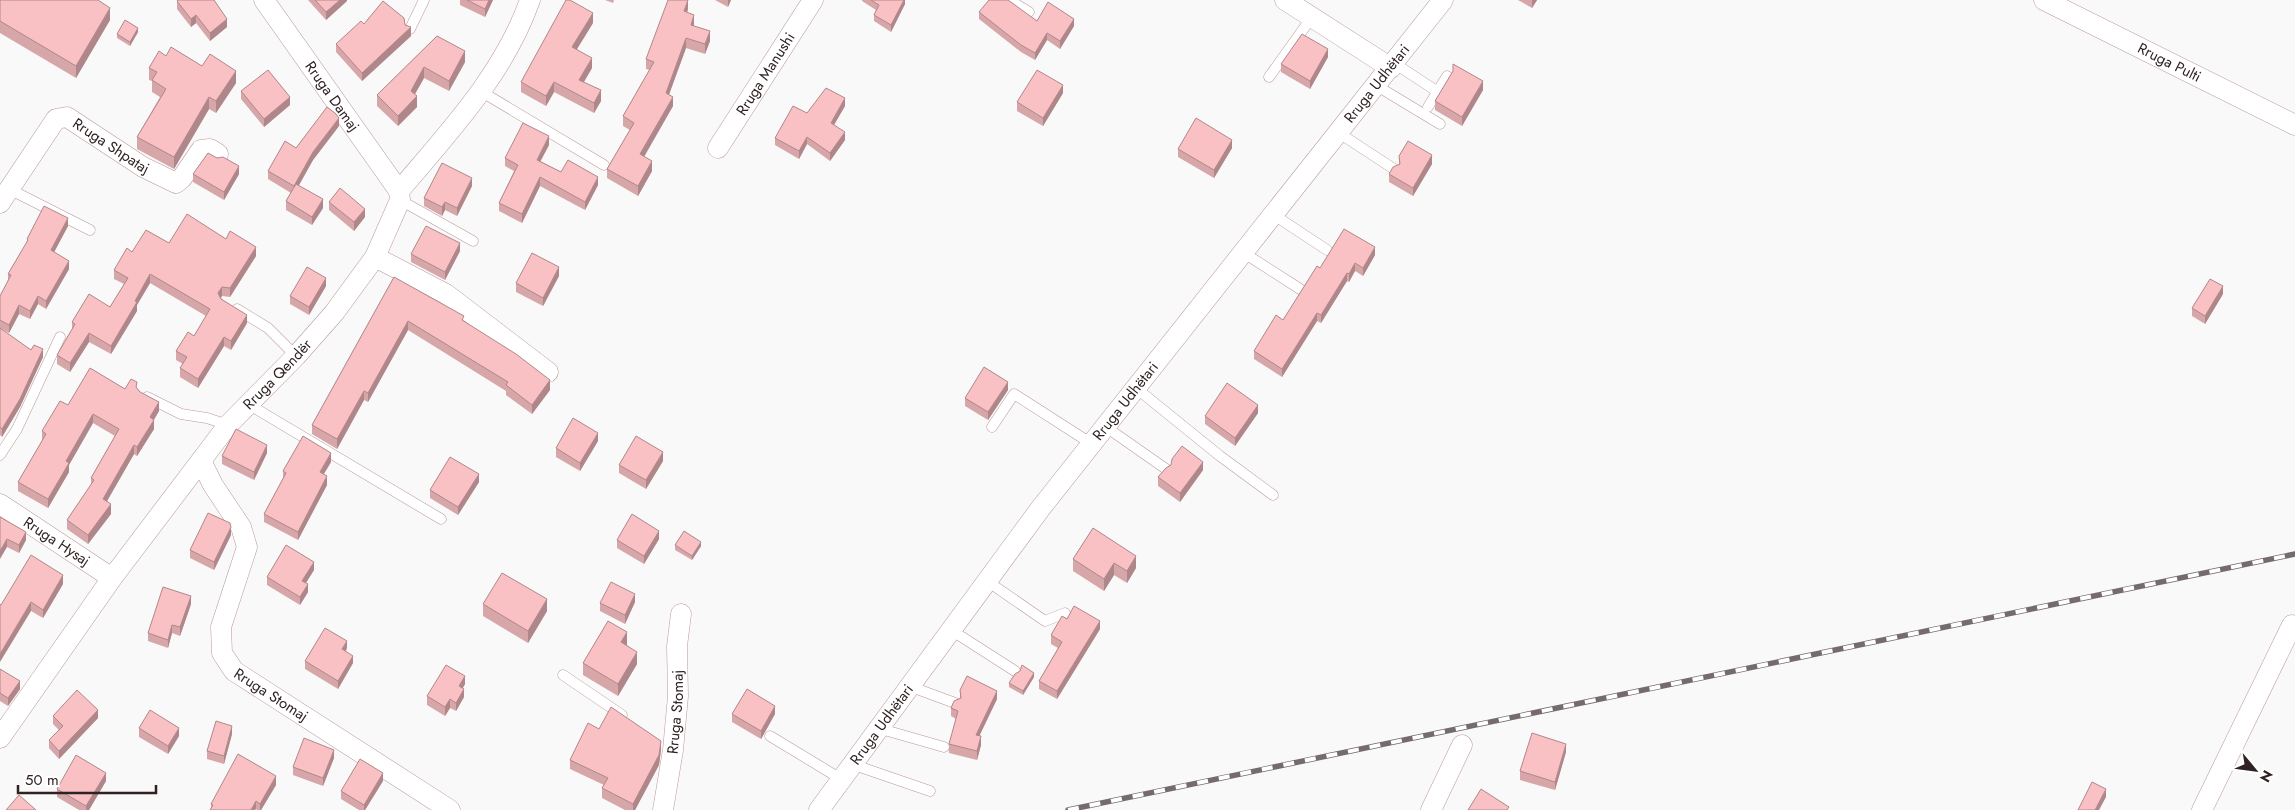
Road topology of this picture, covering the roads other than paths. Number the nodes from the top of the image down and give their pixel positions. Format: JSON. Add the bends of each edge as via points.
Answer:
{"nodes":[{"id":1,"x":264,"y":0,"type":"edge"},
{"id":2,"x":424,"y":0,"type":"edge"},
{"id":3,"x":530,"y":0,"type":"edge"},
{"id":4,"x":812,"y":0,"type":"edge"},
{"id":5,"x":1009,"y":0,"type":"edge"},
{"id":6,"x":1285,"y":0,"type":"edge"},
{"id":7,"x":1443,"y":0,"type":"edge"},
{"id":8,"x":2044,"y":0,"type":"edge"},
{"id":9,"x":1029,"y":12,"type":"dead end"},
{"id":10,"x":1312,"y":18,"type":"junction"},
{"id":11,"x":410,"y":29,"type":"edge"},
{"id":12,"x":1393,"y":65,"type":"junction"},
{"id":13,"x":1447,"y":76,"type":"dead end"},
{"id":14,"x":1269,"y":77,"type":"dead end"},
{"id":15,"x":1377,"y":86,"type":"junction"},
{"id":16,"x":482,"y":92,"type":"junction"},
{"id":17,"x":1438,"y":92,"type":"junction"},
{"id":18,"x":1428,"y":107,"type":"dead end"},
{"id":19,"x":1440,"y":124,"type":"dead end"},
{"id":20,"x":2295,"y":125,"type":"edge"},
{"id":21,"x":1339,"y":133,"type":"junction"},
{"id":22,"x":718,"y":148,"type":"dead end"},
{"id":23,"x":218,"y":154,"type":"dead end"},
{"id":24,"x":604,"y":165,"type":"dead end"},
{"id":25,"x":1394,"y":168,"type":"edge"},
{"id":26,"x":5,"y":196,"type":"edge"},
{"id":27,"x":400,"y":196,"type":"junction"},
{"id":28,"x":1274,"y":215,"type":"junction"},
{"id":29,"x":90,"y":230,"type":"dead end"},
{"id":30,"x":472,"y":241,"type":"dead end"},
{"id":31,"x":1327,"y":250,"type":"dead end"},
{"id":32,"x":1244,"y":253,"type":"junction"},
{"id":33,"x":376,"y":257,"type":"junction"},
{"id":34,"x":1300,"y":289,"type":"edge"},
{"id":35,"x":225,"y":302,"type":"edge"},
{"id":36,"x":60,"y":337,"type":"dead end"},
{"id":37,"x":296,"y":356,"type":"junction"},
{"id":38,"x":548,"y":372,"type":"dead end"},
{"id":39,"x":1136,"y":388,"type":"junction"},
{"id":40,"x":143,"y":394,"type":"edge"},
{"id":41,"x":248,"y":404,"type":"junction"},
{"id":42,"x":228,"y":426,"type":"junction"},
{"id":43,"x":992,"y":427,"type":"dead end"},
{"id":44,"x":1106,"y":427,"type":"junction"},
{"id":45,"x":1092,"y":444,"type":"junction"},
{"id":46,"x":0,"y":455,"type":"edge"},
{"id":47,"x":201,"y":461,"type":"junction"},
{"id":48,"x":1166,"y":469,"type":"edge"},
{"id":49,"x":1273,"y":495,"type":"dead end"},
{"id":50,"x":0,"y":504,"type":"edge"},
{"id":51,"x":441,"y":518,"type":"dead end"},
{"id":52,"x":112,"y":578,"type":"junction"},
{"id":53,"x":987,"y":581,"type":"junction"},
{"id":54,"x":1065,"y":613,"type":"dead end"},
{"id":55,"x":681,"y":614,"type":"dead end"},
{"id":56,"x":2293,"y":624,"type":"edge"},
{"id":57,"x":951,"y":630,"type":"junction"},
{"id":58,"x":1015,"y":671,"type":"dead end"},
{"id":59,"x":563,"y":675,"type":"dead end"},
{"id":60,"x":909,"y":686,"type":"junction"},
{"id":61,"x":955,"y":703,"type":"edge"},
{"id":62,"x":634,"y":723,"type":"edge"},
{"id":63,"x":881,"y":725,"type":"junction"},
{"id":64,"x":770,"y":736,"type":"dead end"},
{"id":65,"x":0,"y":738,"type":"edge"},
{"id":66,"x":1462,"y":745,"type":"dead end"},
{"id":67,"x":944,"y":747,"type":"dead end"},
{"id":68,"x":854,"y":762,"type":"junction"},
{"id":69,"x":841,"y":779,"type":"junction"},
{"id":70,"x":930,"y":791,"type":"dead end"},
{"id":71,"x":450,"y":810,"type":"edge"},
{"id":72,"x":663,"y":810,"type":"edge"},
{"id":73,"x":819,"y":810,"type":"edge"},
{"id":74,"x":1431,"y":810,"type":"edge"},
{"id":75,"x":2202,"y":810,"type":"edge"}],
"edges":[{"from":1,"to":27,"type":"street","name":"Rruga Damaj"},
{"from":2,"to":11,"type":"lane"},
{"from":3,"to":16,"type":"street","name":"Rruga Qendër","via":[[525,16]]},
{"from":4,"to":22,"type":"street","name":"Rruga Manushi"},
{"from":5,"to":9,"type":"lane"},
{"from":6,"to":10,"type":"street"},
{"from":7,"to":12,"type":"street","name":"Rruga Udhëtari"},
{"from":8,"to":20,"type":"street","name":"Rruga Pulti"},
{"from":10,"to":12,"type":"street"},
{"from":10,"to":14,"type":"lane"},
{"from":12,"to":15,"type":"street","name":"Rruga Udhëtari"},
{"from":12,"to":17,"type":"lane"},
{"from":13,"to":17,"type":"lane"},
{"from":15,"to":19,"type":"lane"},
{"from":15,"to":21,"type":"street","name":"Rruga Udhëtari"},
{"from":16,"to":24,"type":"lane"},
{"from":16,"to":27,"type":"street","name":"Rruga Qendër"},
{"from":17,"to":18,"type":"lane"},
{"from":21,"to":25,"type":"lane"},
{"from":21,"to":28,"type":"street","name":"Rruga Udhëtari"},
{"from":23,"to":26,"type":"street","name":"Rruga Shpataj","via":[[210,149],[201,150],[176,183],[143,167],[67,117],[56,119]]},
{"from":26,"to":29,"type":"lane"},
{"from":27,"to":30,"type":"lane"},
{"from":27,"to":33,"type":"street","name":"Rruga Qendër"},
{"from":28,"to":31,"type":"lane"},
{"from":28,"to":32,"type":"street","name":"Rruga Udhëtari"},
{"from":32,"to":34,"type":"lane"},
{"from":32,"to":39,"type":"street","name":"Rruga Udhëtari"},
{"from":33,"to":37,"type":"street","name":"Rruga Qendër"},
{"from":33,"to":38,"type":"street","via":[[446,294]]},
{"from":35,"to":37,"type":"lane","via":[[268,328]]},
{"from":36,"to":46,"type":"lane","via":[[17,429]]},
{"from":37,"to":41,"type":"street","name":"Rruga Qendër"},
{"from":39,"to":44,"type":"street","name":"Rruga Udhëtari"},
{"from":39,"to":49,"type":"lane"},
{"from":40,"to":42,"type":"lane","via":[[181,414],[207,418]]},
{"from":41,"to":42,"type":"street","name":"Rruga Qendër"},
{"from":41,"to":51,"type":"lane"},
{"from":42,"to":47,"type":"street","name":"Rruga Qendër"},
{"from":43,"to":45,"type":"lane","via":[[1014,394]]},
{"from":44,"to":45,"type":"street","name":"Rruga Udhëtari"},
{"from":44,"to":48,"type":"lane"},
{"from":45,"to":53,"type":"street","name":"Rruga Udhëtari"},
{"from":47,"to":52,"type":"street","name":"Rruga Qendër"},
{"from":47,"to":71,"type":"street","name":"Rruga Stomaj","via":[[242,527],[247,548],[221,628],[222,653],[234,671]]},
{"from":50,"to":52,"type":"street","name":"Rruga Hysaj"},
{"from":52,"to":65,"type":"street","name":"Rruga Qendër"},
{"from":53,"to":54,"type":"lane","via":[[1045,621]]},
{"from":53,"to":57,"type":"street","name":"Rruga Udhëtari"},
{"from":55,"to":72,"type":"street","name":"Rruga Stomaj","via":[[677,646],[678,696]]},
{"from":56,"to":75,"type":"street"},
{"from":57,"to":58,"type":"lane"},
{"from":57,"to":60,"type":"street","name":"Rruga Udhëtari"},
{"from":59,"to":62,"type":"lane"},
{"from":60,"to":61,"type":"lane"},
{"from":60,"to":63,"type":"street","name":"Rruga Udhëtari"},
{"from":63,"to":67,"type":"lane","via":[[888,731]]},
{"from":63,"to":68,"type":"street","name":"Rruga Udhëtari"},
{"from":64,"to":69,"type":"lane"},
{"from":66,"to":74,"type":"street"},
{"from":68,"to":69,"type":"street","name":"Rruga Udhëtari"},
{"from":68,"to":70,"type":"lane"},
{"from":69,"to":73,"type":"street","name":"Rruga Udhëtari"}]}
